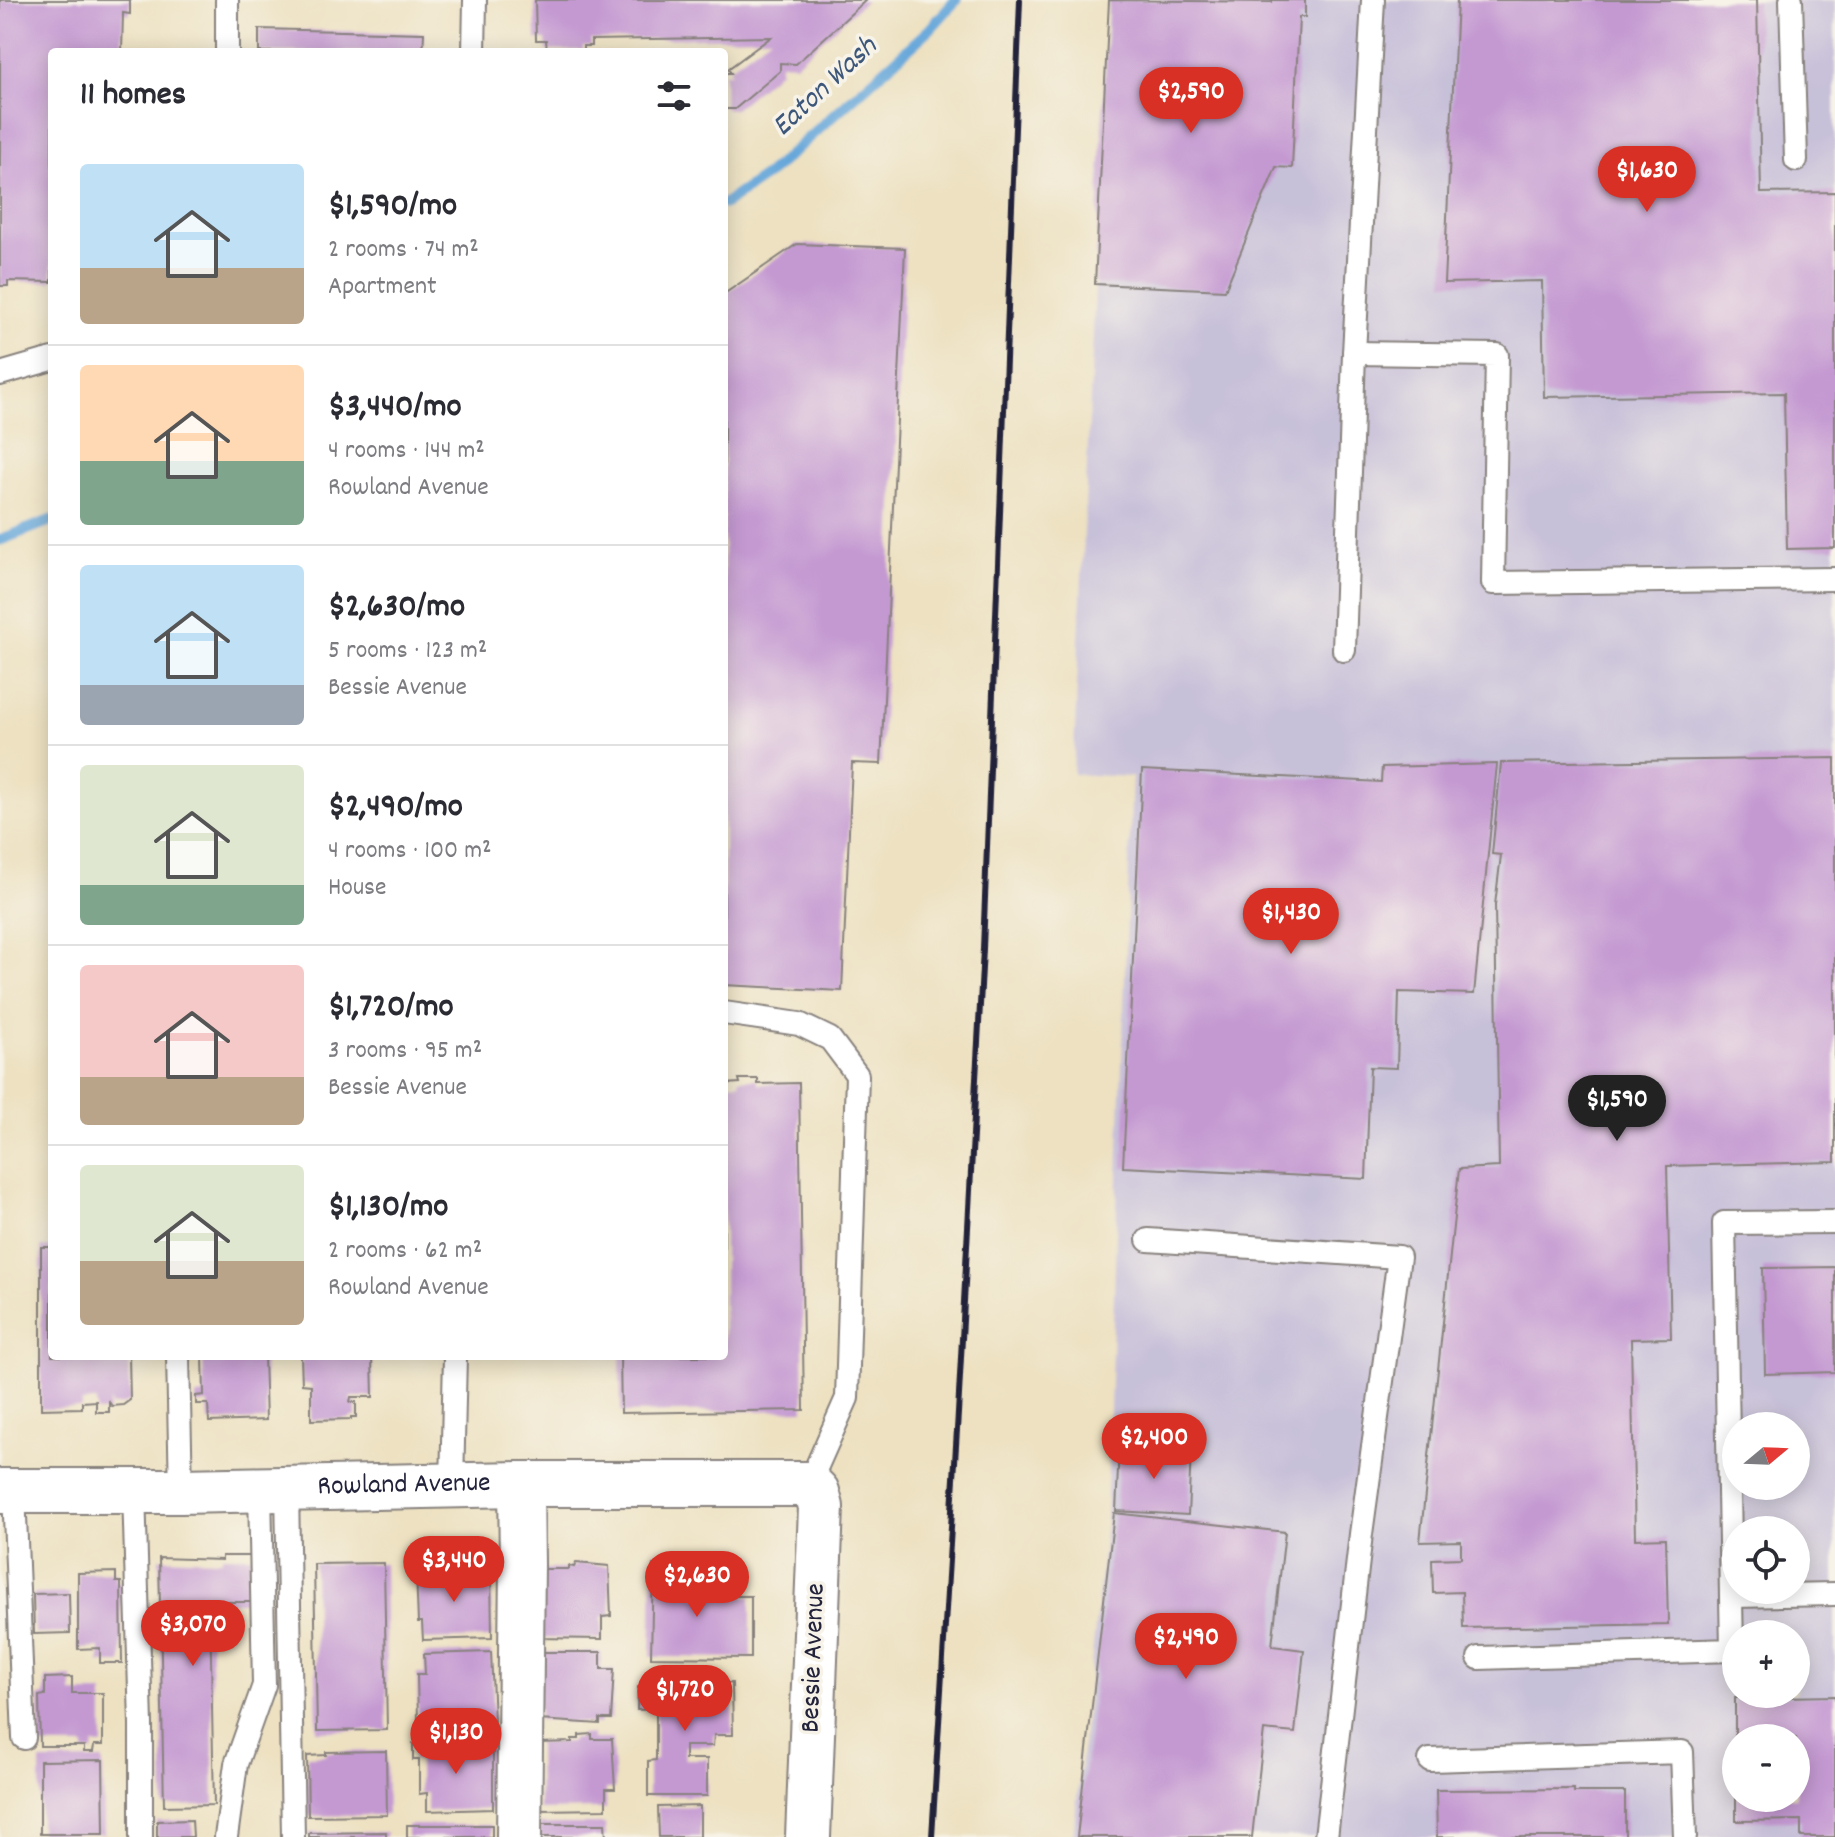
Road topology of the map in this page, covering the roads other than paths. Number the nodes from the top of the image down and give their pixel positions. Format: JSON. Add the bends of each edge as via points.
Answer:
{"nodes":[{"id":1,"x":227,"y":0,"type":"edge"},
{"id":2,"x":475,"y":0,"type":"edge"},
{"id":3,"x":1373,"y":0,"type":"edge"},
{"id":4,"x":1791,"y":0,"type":"edge"},
{"id":5,"x":227,"y":48,"type":"edge"},
{"id":6,"x":474,"y":48,"type":"edge"},
{"id":7,"x":1796,"y":160,"type":"dead end"},
{"id":8,"x":1354,"y":353,"type":"junction"},
{"id":9,"x":48,"y":360,"type":"edge"},
{"id":10,"x":0,"y":374,"type":"edge"},
{"id":11,"x":1835,"y":579,"type":"edge"},
{"id":12,"x":1344,"y":650,"type":"dead end"},
{"id":13,"x":728,"y":1014,"type":"edge"},
{"id":14,"x":1835,"y":1222,"type":"edge"},
{"id":15,"x":1148,"y":1240,"type":"dead end"},
{"id":16,"x":178,"y":1360,"type":"edge"},
{"id":17,"x":455,"y":1360,"type":"edge"},
{"id":18,"x":521,"y":1484,"type":"junction"},
{"id":19,"x":809,"y":1484,"type":"junction"},
{"id":20,"x":452,"y":1485,"type":"junction"},
{"id":21,"x":274,"y":1489,"type":"junction"},
{"id":22,"x":7,"y":1491,"type":"edge"},
{"id":23,"x":134,"y":1491,"type":"junction"},
{"id":24,"x":181,"y":1491,"type":"junction"},
{"id":25,"x":1729,"y":1516,"type":"edge"},
{"id":26,"x":1810,"y":1594,"type":"edge"},
{"id":27,"x":1835,"y":1594,"type":"edge"},
{"id":28,"x":1731,"y":1604,"type":"edge"},
{"id":29,"x":1479,"y":1658,"type":"dead end"},
{"id":30,"x":24,"y":1738,"type":"dead end"},
{"id":31,"x":1430,"y":1760,"type":"dead end"},
{"id":32,"x":141,"y":1837,"type":"edge"},
{"id":33,"x":226,"y":1837,"type":"edge"},
{"id":34,"x":293,"y":1837,"type":"edge"},
{"id":35,"x":519,"y":1837,"type":"edge"},
{"id":36,"x":808,"y":1837,"type":"edge"},
{"id":37,"x":1326,"y":1837,"type":"edge"},
{"id":38,"x":1685,"y":1837,"type":"edge"}],
"edges":[{"from":1,"to":5,"type":"lane"},
{"from":2,"to":6,"type":"lane"},
{"from":3,"to":8,"type":"lane"},
{"from":4,"to":7,"type":"lane"},
{"from":8,"to":11,"type":"lane","via":[[1497,355],[1493,583]]},
{"from":8,"to":12,"type":"lane"},
{"from":9,"to":10,"type":"lane"},
{"from":13,"to":19,"type":"lane","via":[[799,1024],[830,1039],[857,1075],[847,1398]]},
{"from":14,"to":25,"type":"lane","via":[[1724,1223]]},
{"from":15,"to":37,"type":"lane","via":[[1399,1257]]},
{"from":16,"to":24,"type":"lane"},
{"from":17,"to":20,"type":"lane"},
{"from":18,"to":19,"type":"street","name":"Rowland Avenue"},
{"from":18,"to":20,"type":"street","name":"Rowland Avenue"},
{"from":18,"to":35,"type":"street"},
{"from":19,"to":36,"type":"street","name":"Bessie Avenue","via":[[821,1507]]},
{"from":20,"to":21,"type":"street","name":"Rowland Avenue"},
{"from":21,"to":24,"type":"street","name":"Rowland Avenue"},
{"from":21,"to":33,"type":"lane","via":[[264,1685],[236,1764]]},
{"from":21,"to":34,"type":"lane"},
{"from":22,"to":23,"type":"street","name":"Rowland Avenue"},
{"from":22,"to":30,"type":"lane"},
{"from":23,"to":24,"type":"street","name":"Rowland Avenue"},
{"from":23,"to":32,"type":"lane"},
{"from":26,"to":27,"type":"lane"},
{"from":28,"to":29,"type":"lane","via":[[1732,1650]]},
{"from":31,"to":38,"type":"lane","via":[[1682,1752]]}]}
